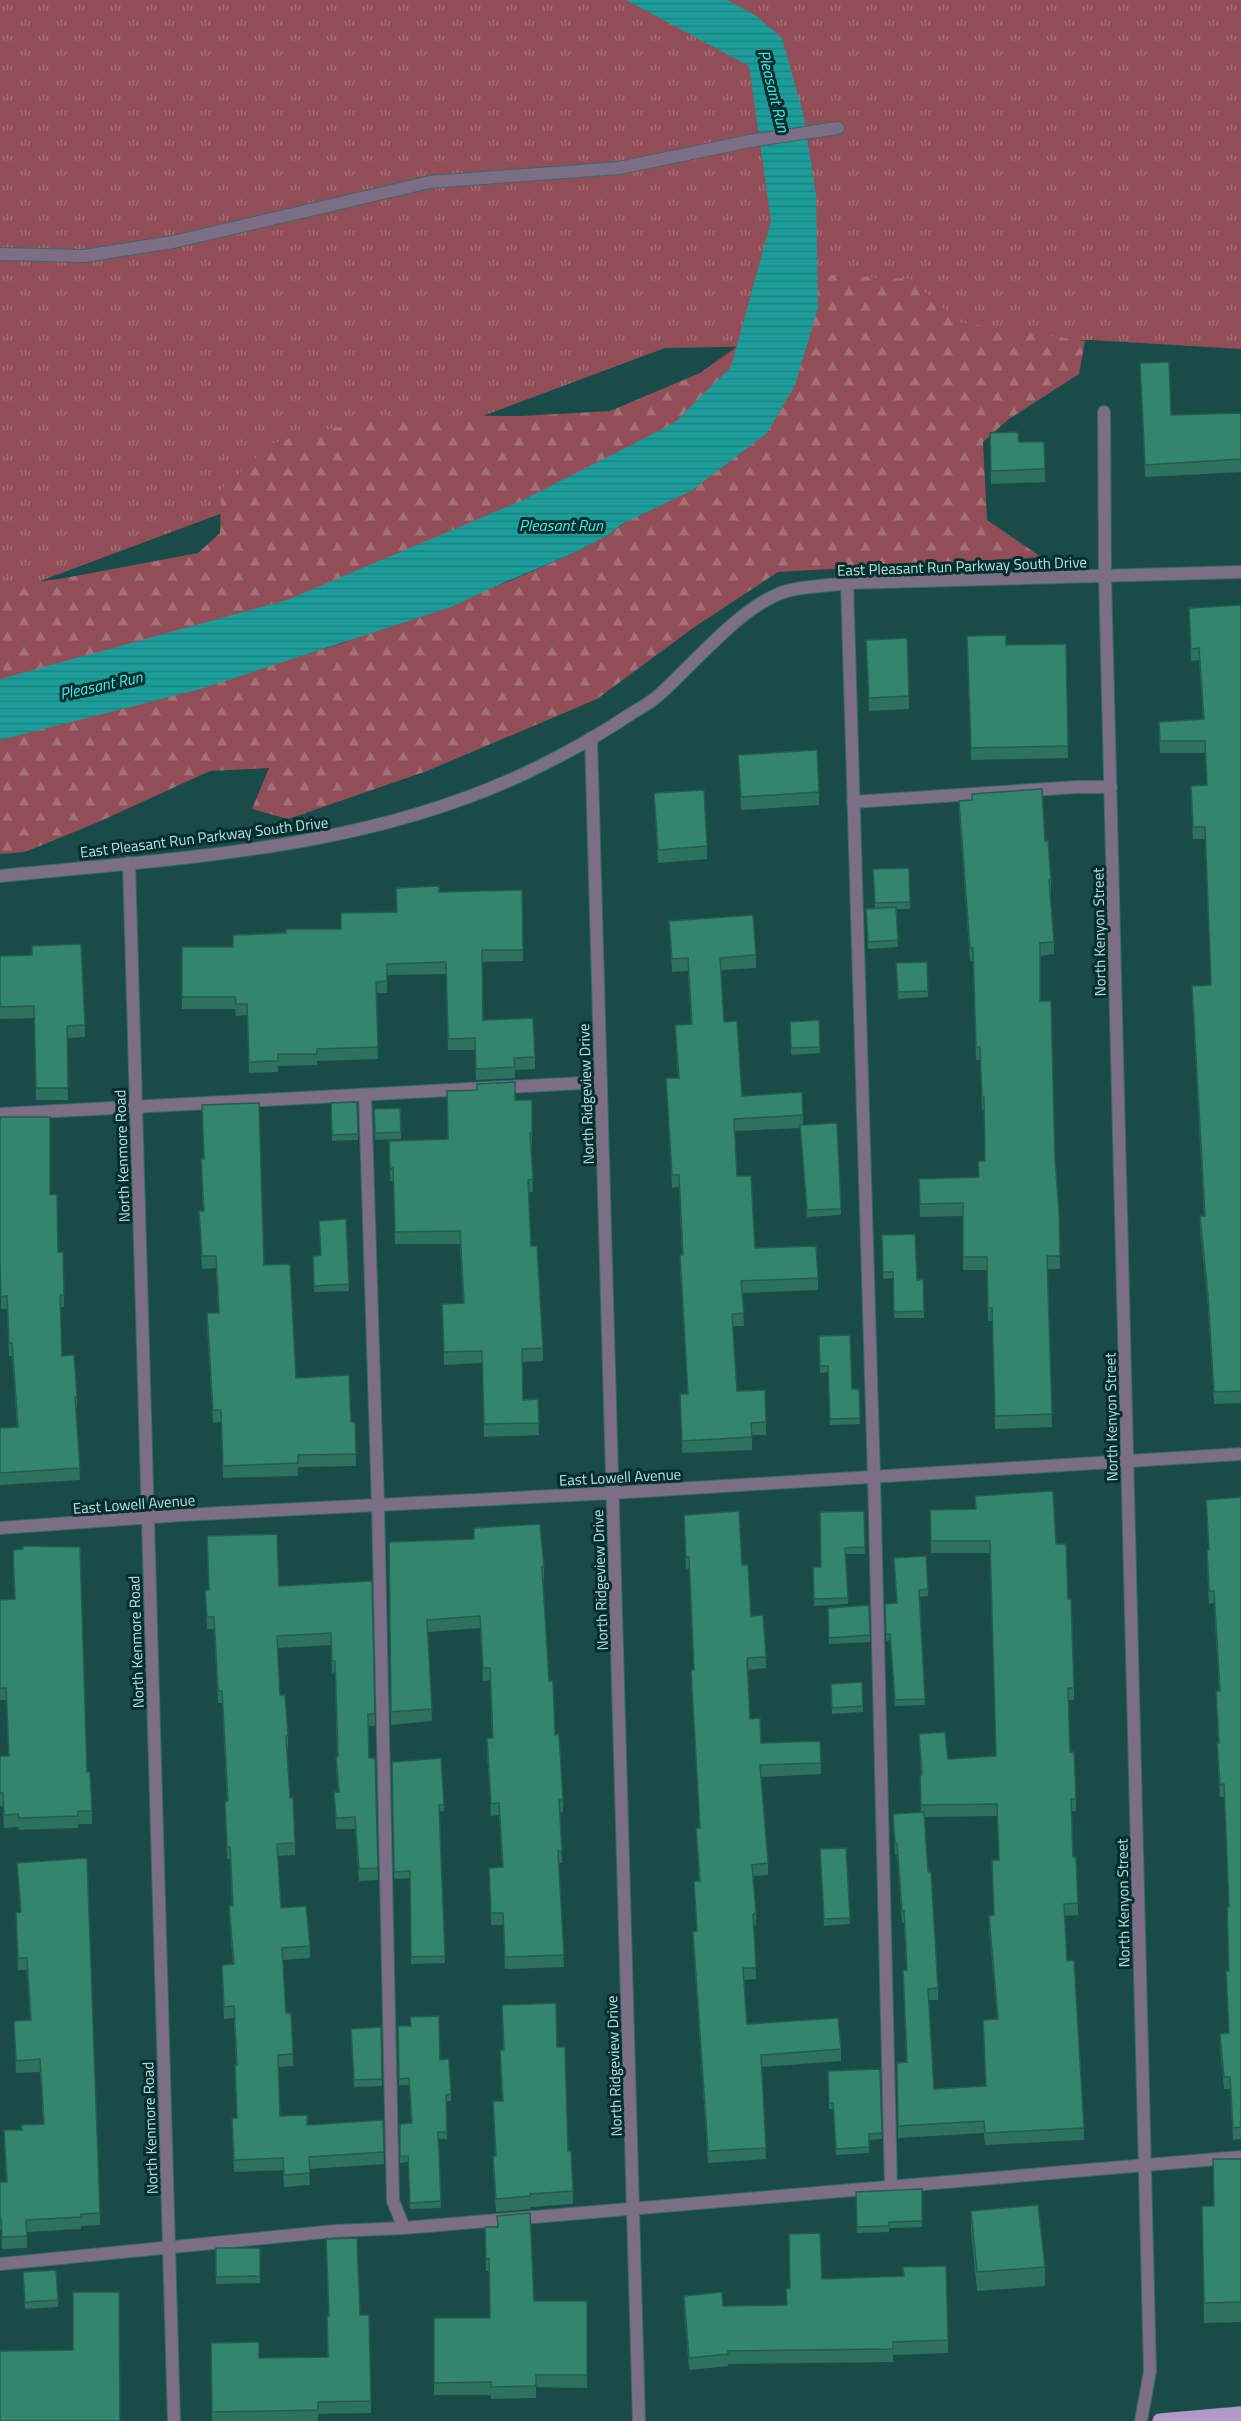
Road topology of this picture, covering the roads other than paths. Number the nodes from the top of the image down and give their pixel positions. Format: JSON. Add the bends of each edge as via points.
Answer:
{"nodes":[{"id":1,"x":838,"y":128,"type":"dead end"},
{"id":2,"x":0,"y":254,"type":"edge"},
{"id":3,"x":1104,"y":412,"type":"dead end"},
{"id":4,"x":1241,"y":572,"type":"edge"},
{"id":5,"x":1106,"y":577,"type":"junction"},
{"id":6,"x":847,"y":583,"type":"junction"},
{"id":7,"x":591,"y":738,"type":"junction"},
{"id":8,"x":1111,"y":787,"type":"junction"},
{"id":9,"x":854,"y":802,"type":"junction"},
{"id":10,"x":129,"y":863,"type":"junction"},
{"id":11,"x":0,"y":876,"type":"edge"},
{"id":12,"x":601,"y":1082,"type":"junction"},
{"id":13,"x":365,"y":1095,"type":"junction"},
{"id":14,"x":136,"y":1107,"type":"junction"},
{"id":15,"x":0,"y":1114,"type":"edge"},
{"id":16,"x":1241,"y":1454,"type":"edge"},
{"id":17,"x":1127,"y":1461,"type":"junction"},
{"id":18,"x":874,"y":1476,"type":"junction"},
{"id":19,"x":612,"y":1492,"type":"junction"},
{"id":20,"x":378,"y":1505,"type":"junction"},
{"id":21,"x":147,"y":1517,"type":"junction"},
{"id":22,"x":0,"y":1528,"type":"edge"},
{"id":23,"x":1241,"y":2157,"type":"edge"},
{"id":24,"x":1145,"y":2166,"type":"junction"},
{"id":25,"x":891,"y":2186,"type":"junction"},
{"id":26,"x":633,"y":2208,"type":"junction"},
{"id":27,"x":404,"y":2228,"type":"junction"},
{"id":28,"x":169,"y":2249,"type":"junction"},
{"id":29,"x":0,"y":2264,"type":"edge"},
{"id":30,"x":1241,"y":2414,"type":"edge"},
{"id":31,"x":174,"y":2421,"type":"edge"},
{"id":32,"x":639,"y":2421,"type":"edge"},
{"id":33,"x":1141,"y":2421,"type":"edge"},
{"id":34,"x":1160,"y":2421,"type":"edge"}],
"edges":[{"from":1,"to":2,"type":"street","via":[[750,141],[620,168],[430,182],[173,242],[84,256]]},
{"from":3,"to":5,"type":"street","name":"North Kenyon Street"},
{"from":4,"to":5,"type":"street","name":"East Pleasant Run Parkway South Drive"},
{"from":5,"to":6,"type":"street","name":"East Pleasant Run Parkway South Drive"},
{"from":5,"to":8,"type":"street","name":"North Kenyon Street"},
{"from":6,"to":7,"type":"street","name":"East Pleasant Run Parkway South Drive","via":[[786,592],[750,610],[658,696]]},
{"from":6,"to":9,"type":"street"},
{"from":7,"to":10,"type":"street","name":"East Pleasant Run Parkway South Drive","via":[[494,786],[392,822],[288,844]]},
{"from":7,"to":12,"type":"street","name":"North Ridgeview Drive"},
{"from":8,"to":9,"type":"street"},
{"from":8,"to":17,"type":"street","name":"North Kenyon Street"},
{"from":9,"to":18,"type":"street"},
{"from":10,"to":11,"type":"street","name":"East Pleasant Run Parkway South Drive"},
{"from":10,"to":14,"type":"street","name":"North Kenmore Road"},
{"from":12,"to":13,"type":"street"},
{"from":12,"to":19,"type":"street","name":"North Ridgeview Drive"},
{"from":13,"to":14,"type":"street"},
{"from":13,"to":20,"type":"street"},
{"from":14,"to":15,"type":"street"},
{"from":14,"to":21,"type":"street","name":"North Kenmore Road"},
{"from":16,"to":17,"type":"street","name":"East Lowell Avenue"},
{"from":17,"to":18,"type":"street","name":"East Lowell Avenue"},
{"from":17,"to":24,"type":"street","name":"North Kenyon Street"},
{"from":18,"to":19,"type":"street","name":"East Lowell Avenue"},
{"from":18,"to":25,"type":"street"},
{"from":19,"to":20,"type":"street","name":"East Lowell Avenue"},
{"from":19,"to":26,"type":"street","name":"North Ridgeview Drive"},
{"from":20,"to":21,"type":"street","name":"East Lowell Avenue"},
{"from":20,"to":27,"type":"street","via":[[393,2201]]},
{"from":21,"to":22,"type":"street","name":"East Lowell Avenue"},
{"from":21,"to":28,"type":"street","name":"North Kenmore Road"},
{"from":23,"to":24,"type":"street"},
{"from":24,"to":25,"type":"street"},
{"from":24,"to":33,"type":"street","name":"North Kenyon Street","via":[[1150,2371]]},
{"from":25,"to":26,"type":"street"},
{"from":26,"to":27,"type":"street"},
{"from":26,"to":32,"type":"street","name":"North Ridgeview Drive"},
{"from":27,"to":28,"type":"street","via":[[335,2231]]},
{"from":28,"to":29,"type":"street"},
{"from":28,"to":31,"type":"street","name":"North Kenmore Road"},
{"from":30,"to":34,"type":"main road"}]}
